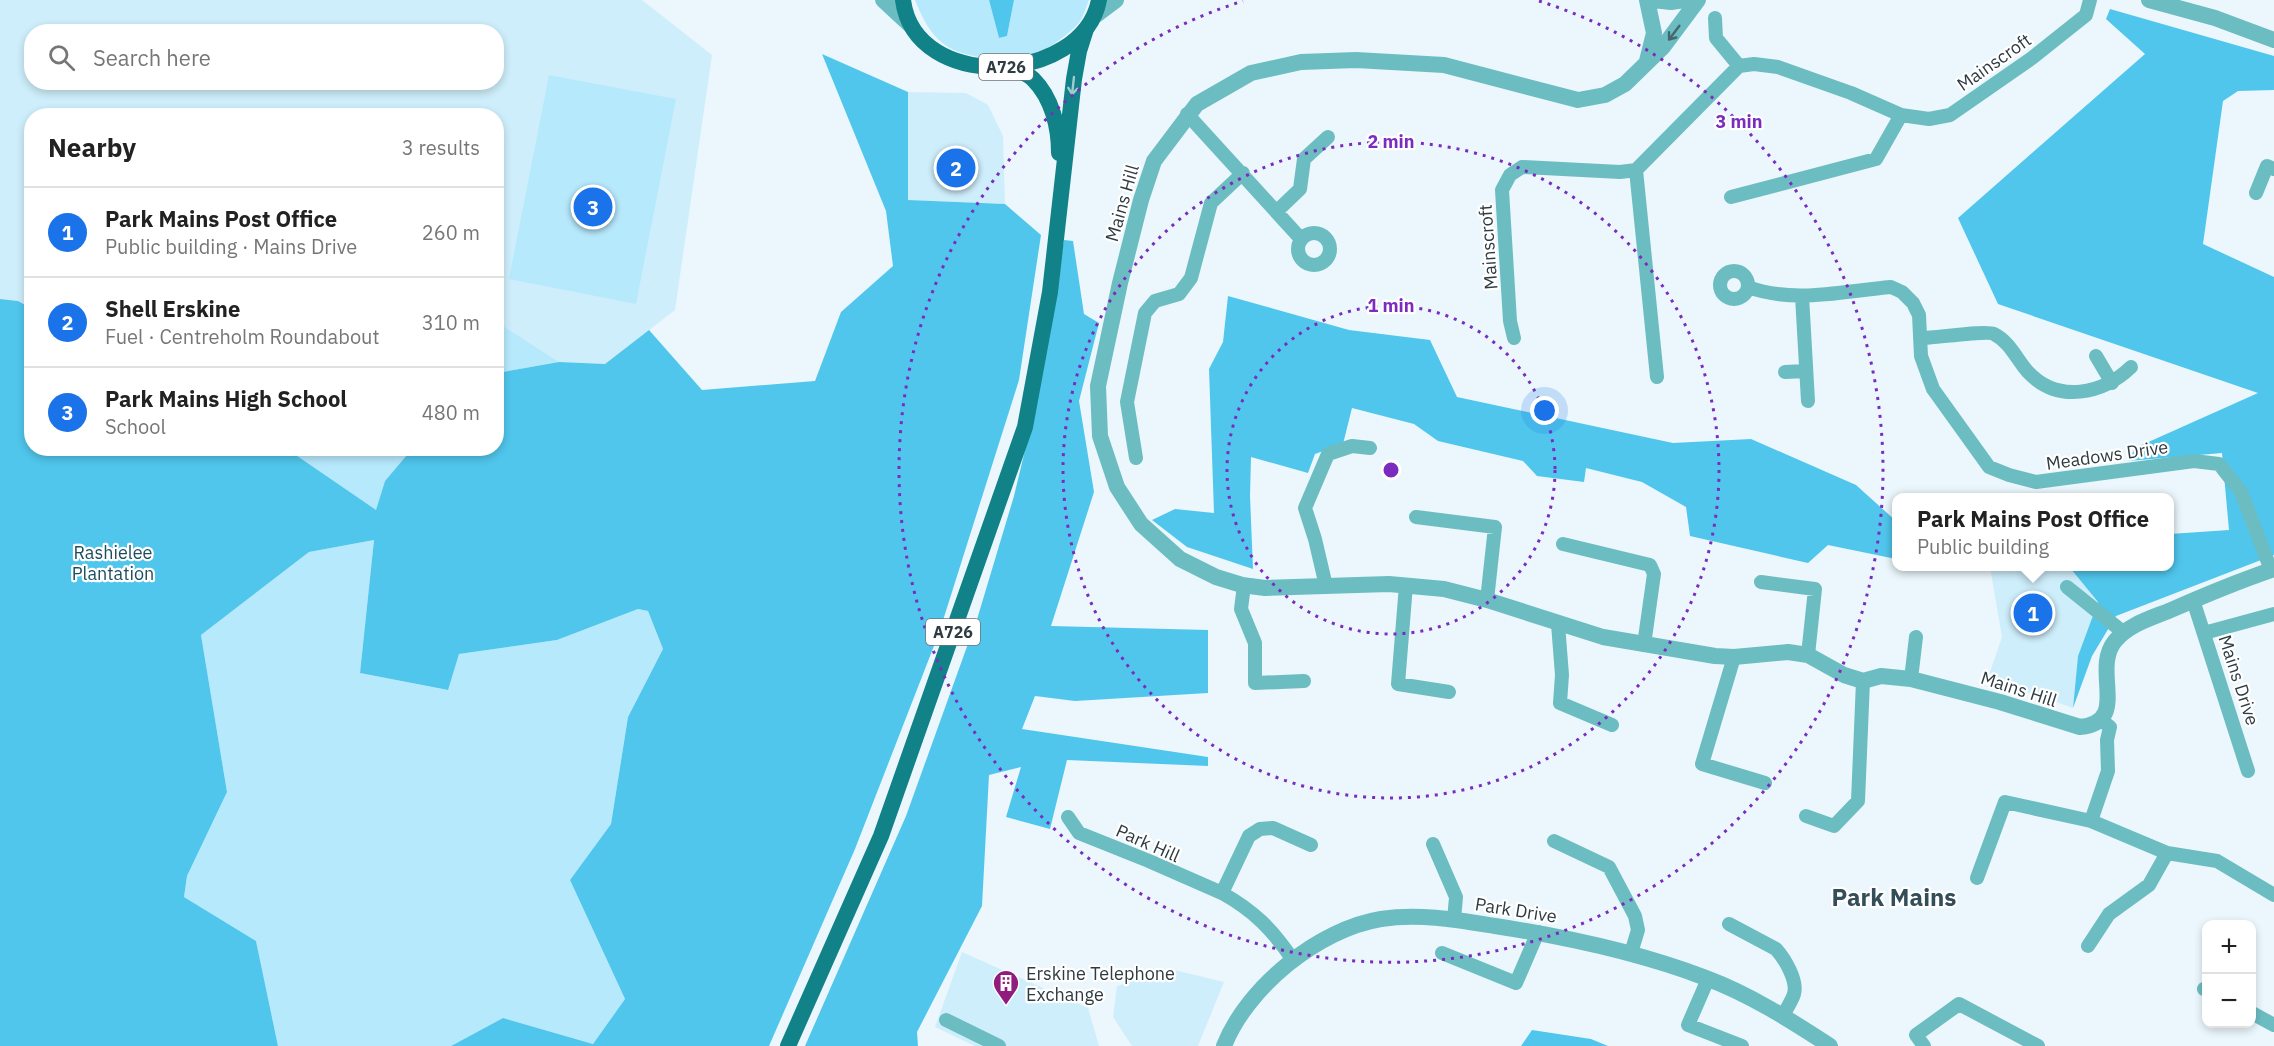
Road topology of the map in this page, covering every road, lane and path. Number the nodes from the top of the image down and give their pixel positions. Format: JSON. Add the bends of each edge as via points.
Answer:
{"nodes":[{"id":1,"x":883,"y":0,"type":"edge"},
{"id":2,"x":903,"y":0,"type":"edge"},
{"id":3,"x":1116,"y":0,"type":"edge"},
{"id":4,"x":1647,"y":0,"type":"edge"},
{"id":5,"x":1653,"y":0,"type":"edge"},
{"id":6,"x":1684,"y":0,"type":"edge"},
{"id":7,"x":1698,"y":0,"type":"edge"},
{"id":8,"x":2090,"y":0,"type":"edge"},
{"id":9,"x":2149,"y":0,"type":"edge"},
{"id":10,"x":1098,"y":7,"type":"edge"},
{"id":11,"x":1715,"y":18,"type":"dead end"},
{"id":12,"x":911,"y":26,"type":"junction"},
{"id":13,"x":1086,"y":29,"type":"junction"},
{"id":14,"x":2274,"y":40,"type":"edge"},
{"id":15,"x":1647,"y":62,"type":"junction"},
{"id":16,"x":1739,"y":66,"type":"junction"},
{"id":17,"x":1012,"y":67,"type":"junction"},
{"id":18,"x":1187,"y":114,"type":"junction"},
{"id":19,"x":1901,"y":116,"type":"junction"},
{"id":20,"x":1328,"y":137,"type":"dead end"},
{"id":21,"x":2274,"y":169,"type":"edge"},
{"id":22,"x":1636,"y":170,"type":"junction"},
{"id":23,"x":1243,"y":173,"type":"junction"},
{"id":24,"x":2256,"y":193,"type":"dead end"},
{"id":25,"x":1731,"y":197,"type":"dead end"},
{"id":26,"x":1060,"y":201,"type":"junction"},
{"id":27,"x":1277,"y":211,"type":"junction"},
{"id":28,"x":1301,"y":239,"type":"dead end"},
{"id":29,"x":1748,"y":287,"type":"dead end"},
{"id":30,"x":1802,"y":296,"type":"junction"},
{"id":31,"x":1514,"y":338,"type":"dead end"},
{"id":32,"x":1921,"y":338,"type":"junction"},
{"id":33,"x":2096,"y":356,"type":"dead end"},
{"id":34,"x":2131,"y":367,"type":"dead end"},
{"id":35,"x":1806,"y":371,"type":"junction"},
{"id":36,"x":1785,"y":372,"type":"dead end"},
{"id":37,"x":1657,"y":377,"type":"dead end"},
{"id":38,"x":2112,"y":383,"type":"junction"},
{"id":39,"x":1808,"y":401,"type":"dead end"},
{"id":40,"x":1370,"y":448,"type":"dead end"},
{"id":41,"x":1136,"y":458,"type":"dead end"},
{"id":42,"x":1416,"y":517,"type":"dead end"},
{"id":43,"x":1563,"y":544,"type":"dead end"},
{"id":44,"x":2273,"y":569,"type":"edge"},
{"id":45,"x":1761,"y":582,"type":"dead end"},
{"id":46,"x":1244,"y":585,"type":"junction"},
{"id":47,"x":1406,"y":585,"type":"junction"},
{"id":48,"x":1326,"y":586,"type":"junction"},
{"id":49,"x":2067,"y":587,"type":"dead end"},
{"id":50,"x":1487,"y":600,"type":"junction"},
{"id":51,"x":2193,"y":600,"type":"junction"},
{"id":52,"x":2274,"y":614,"type":"edge"},
{"id":53,"x":1558,"y":624,"type":"junction"},
{"id":54,"x":2123,"y":632,"type":"junction"},
{"id":55,"x":2204,"y":633,"type":"junction"},
{"id":56,"x":1916,"y":637,"type":"dead end"},
{"id":57,"x":1644,"y":645,"type":"junction"},
{"id":58,"x":1809,"y":655,"type":"junction"},
{"id":59,"x":1734,"y":657,"type":"junction"},
{"id":60,"x":1911,"y":679,"type":"junction"},
{"id":61,"x":1304,"y":681,"type":"dead end"},
{"id":62,"x":1863,"y":681,"type":"junction"},
{"id":63,"x":1449,"y":692,"type":"dead end"},
{"id":64,"x":2105,"y":715,"type":"junction"},
{"id":65,"x":1612,"y":725,"type":"dead end"},
{"id":66,"x":2248,"y":771,"type":"dead end"},
{"id":67,"x":1765,"y":783,"type":"dead end"},
{"id":68,"x":1806,"y":816,"type":"dead end"},
{"id":69,"x":1068,"y":817,"type":"dead end"},
{"id":70,"x":2091,"y":821,"type":"junction"},
{"id":71,"x":1554,"y":841,"type":"dead end"},
{"id":72,"x":1433,"y":844,"type":"dead end"},
{"id":73,"x":1311,"y":845,"type":"dead end"},
{"id":74,"x":2167,"y":853,"type":"junction"},
{"id":75,"x":1977,"y":878,"type":"dead end"},
{"id":76,"x":1222,"y":893,"type":"junction"},
{"id":77,"x":2274,"y":896,"type":"edge"},
{"id":78,"x":1454,"y":920,"type":"junction"},
{"id":79,"x":1729,"y":924,"type":"dead end"},
{"id":80,"x":1539,"y":933,"type":"junction"},
{"id":81,"x":2088,"y":946,"type":"dead end"},
{"id":82,"x":1443,"y":953,"type":"dead end"},
{"id":83,"x":1631,"y":953,"type":"junction"},
{"id":84,"x":1293,"y":960,"type":"junction"},
{"id":85,"x":1708,"y":979,"type":"junction"},
{"id":86,"x":2256,"y":1015,"type":"edge"},
{"id":87,"x":1783,"y":1016,"type":"junction"},
{"id":88,"x":946,"y":1020,"type":"dead end"},
{"id":89,"x":2274,"y":1024,"type":"edge"},
{"id":90,"x":788,"y":1046,"type":"edge"},
{"id":91,"x":999,"y":1046,"type":"edge"},
{"id":92,"x":1224,"y":1046,"type":"edge"},
{"id":93,"x":1742,"y":1046,"type":"edge"},
{"id":94,"x":1830,"y":1046,"type":"edge"},
{"id":95,"x":1924,"y":1046,"type":"edge"},
{"id":96,"x":2038,"y":1046,"type":"edge"}],
"edges":[{"from":1,"to":12,"type":"street"},
{"from":2,"to":12,"type":"main road","number":"A726"},
{"from":3,"to":10,"type":"street"},
{"from":4,"to":15,"type":"street","via":[[1654,33]]},
{"from":5,"to":6,"type":"street"},
{"from":7,"to":15,"type":"street","name":"Mains Hill","one_way":true},
{"from":8,"to":19,"type":"street","name":"Mainscroft","via":[[2086,15],[1950,115],[1929,119]]},
{"from":9,"to":14,"type":"street"},
{"from":10,"to":13,"type":"main road","number":"A726"},
{"from":11,"to":16,"type":"street","via":[[1716,38]]},
{"from":12,"to":17,"type":"main road","number":"A726","via":[[936,52],[955,61]]},
{"from":13,"to":17,"type":"main road","number":"A726","via":[[1056,52]]},
{"from":13,"to":26,"type":"main road","number":"A726","one_way":true,"via":[[1078,51]]},
{"from":15,"to":18,"type":"street","name":"Mains Hill","via":[[1625,84],[1605,95],[1578,100],[1444,65],[1356,60],[1301,62],[1251,73],[1197,104]]},
{"from":16,"to":19,"type":"street","name":"Mainscroft","via":[[1778,67]]},
{"from":16,"to":22,"type":"street"},
{"from":17,"to":26,"type":"main road","number":"A726","via":[[1032,78],[1048,98],[1059,136]]},
{"from":18,"to":23,"type":"street"},
{"from":18,"to":46,"type":"street","name":"Mains Hill","via":[[1154,161],[1141,200],[1098,386],[1100,436],[1117,487],[1141,524],[1180,559],[1216,577]]},
{"from":19,"to":25,"type":"street","via":[[1876,159]]},
{"from":20,"to":27,"type":"street","via":[[1304,159],[1300,189]]},
{"from":21,"to":24,"type":"street","via":[[2267,166]]},
{"from":22,"to":31,"type":"street","name":"Mainscroft","via":[[1522,167],[1510,175],[1502,190]]},
{"from":22,"to":37,"type":"street"},
{"from":23,"to":27,"type":"street"},
{"from":23,"to":41,"type":"street","via":[[1211,202],[1191,278],[1179,294],[1155,301],[1144,313],[1127,402]]},
{"from":26,"to":90,"type":"main road","number":"A726","via":[[1050,292],[1025,427],[881,836]]},
{"from":27,"to":28,"type":"street"},
{"from":29,"to":30,"type":"street","name":"Meadows Drive","via":[[1772,295]]},
{"from":30,"to":32,"type":"street","name":"Meadows Drive","via":[[1891,286],[1913,303],[1919,315]]},
{"from":30,"to":35,"type":"street"},
{"from":32,"to":38,"type":"street","via":[[1993,333],[2029,373],[2046,385],[2077,393]]},
{"from":32,"to":44,"type":"street","name":"Meadows Drive","via":[[1921,356],[1933,389],[1989,467],[2036,482],[2194,461],[2218,464],[2241,492]]},
{"from":33,"to":38,"type":"street"},
{"from":34,"to":38,"type":"street"},
{"from":35,"to":36,"type":"street"},
{"from":35,"to":39,"type":"street"},
{"from":40,"to":48,"type":"street","via":[[1352,446],[1328,454],[1305,508]]},
{"from":42,"to":50,"type":"street","via":[[1495,527]]},
{"from":43,"to":57,"type":"street","via":[[1650,565],[1654,574]]},
{"from":44,"to":51,"type":"street"},
{"from":45,"to":58,"type":"street","via":[[1815,589]]},
{"from":46,"to":48,"type":"street","name":"Mains Hill"},
{"from":46,"to":61,"type":"street","via":[[1241,609],[1255,644],[1255,683]]},
{"from":47,"to":48,"type":"street","name":"Mains Hill"},
{"from":47,"to":50,"type":"street","name":"Mains Hill","via":[[1444,588]]},
{"from":47,"to":63,"type":"street","via":[[1398,684]]},
{"from":49,"to":54,"type":"street"},
{"from":50,"to":53,"type":"street","name":"Mains Hill"},
{"from":51,"to":54,"type":"street"},
{"from":51,"to":55,"type":"street","name":"Mains Drive"},
{"from":52,"to":55,"type":"street"},
{"from":53,"to":57,"type":"street","name":"Mains Hill"},
{"from":53,"to":65,"type":"street","via":[[1560,703]]},
{"from":54,"to":64,"type":"street","via":[[2107,660]]},
{"from":55,"to":66,"type":"street","name":"Mains Drive"},
{"from":56,"to":60,"type":"street"},
{"from":57,"to":59,"type":"street","name":"Mains Hill"},
{"from":58,"to":59,"type":"street","name":"Mains Hill","via":[[1788,652]]},
{"from":58,"to":62,"type":"street","name":"Mains Hill"},
{"from":59,"to":67,"type":"street","via":[[1702,764]]},
{"from":60,"to":62,"type":"street","name":"Mains Hill","via":[[1881,676]]},
{"from":60,"to":64,"type":"street","name":"Mains Hill","via":[[2080,727],[2091,726]]},
{"from":62,"to":68,"type":"street","via":[[1858,801],[1834,826]]},
{"from":64,"to":70,"type":"street","via":[[2110,727],[2108,771]]},
{"from":69,"to":76,"type":"street","name":"Park Hill","via":[[1079,833]]},
{"from":70,"to":74,"type":"street"},
{"from":70,"to":75,"type":"street","via":[[2005,802]]},
{"from":71,"to":83,"type":"street","via":[[1609,867],[1635,916],[1638,930]]},
{"from":72,"to":78,"type":"street","via":[[1456,897]]},
{"from":73,"to":76,"type":"street","via":[[1273,828],[1260,829],[1249,836]]},
{"from":74,"to":77,"type":"street","via":[[2217,861]]},
{"from":74,"to":81,"type":"street","via":[[2149,885],[2109,914]]},
{"from":76,"to":84,"type":"street","name":"Park Hill","via":[[1246,906],[1278,938]]},
{"from":78,"to":80,"type":"street","name":"Park Drive"},
{"from":78,"to":84,"type":"street","name":"Park Drive","via":[[1417,917],[1373,921],[1327,938]]},
{"from":79,"to":87,"type":"street","via":[[1781,955],[1795,984],[1795,993]]},
{"from":80,"to":82,"type":"street","via":[[1516,983]]},
{"from":80,"to":83,"type":"street","name":"Park Drive"},
{"from":83,"to":85,"type":"street","name":"Park Drive"},
{"from":84,"to":92,"type":"street","name":"Park Drive","via":[[1254,998]]},
{"from":85,"to":87,"type":"street","name":"Park Drive"},
{"from":85,"to":93,"type":"street","via":[[1688,1025]]},
{"from":86,"to":89,"type":"street"},
{"from":87,"to":94,"type":"street","name":"Park Drive"},
{"from":88,"to":91,"type":"street"},
{"from":95,"to":96,"type":"street","via":[[1916,1035],[1959,1004]]}]}
